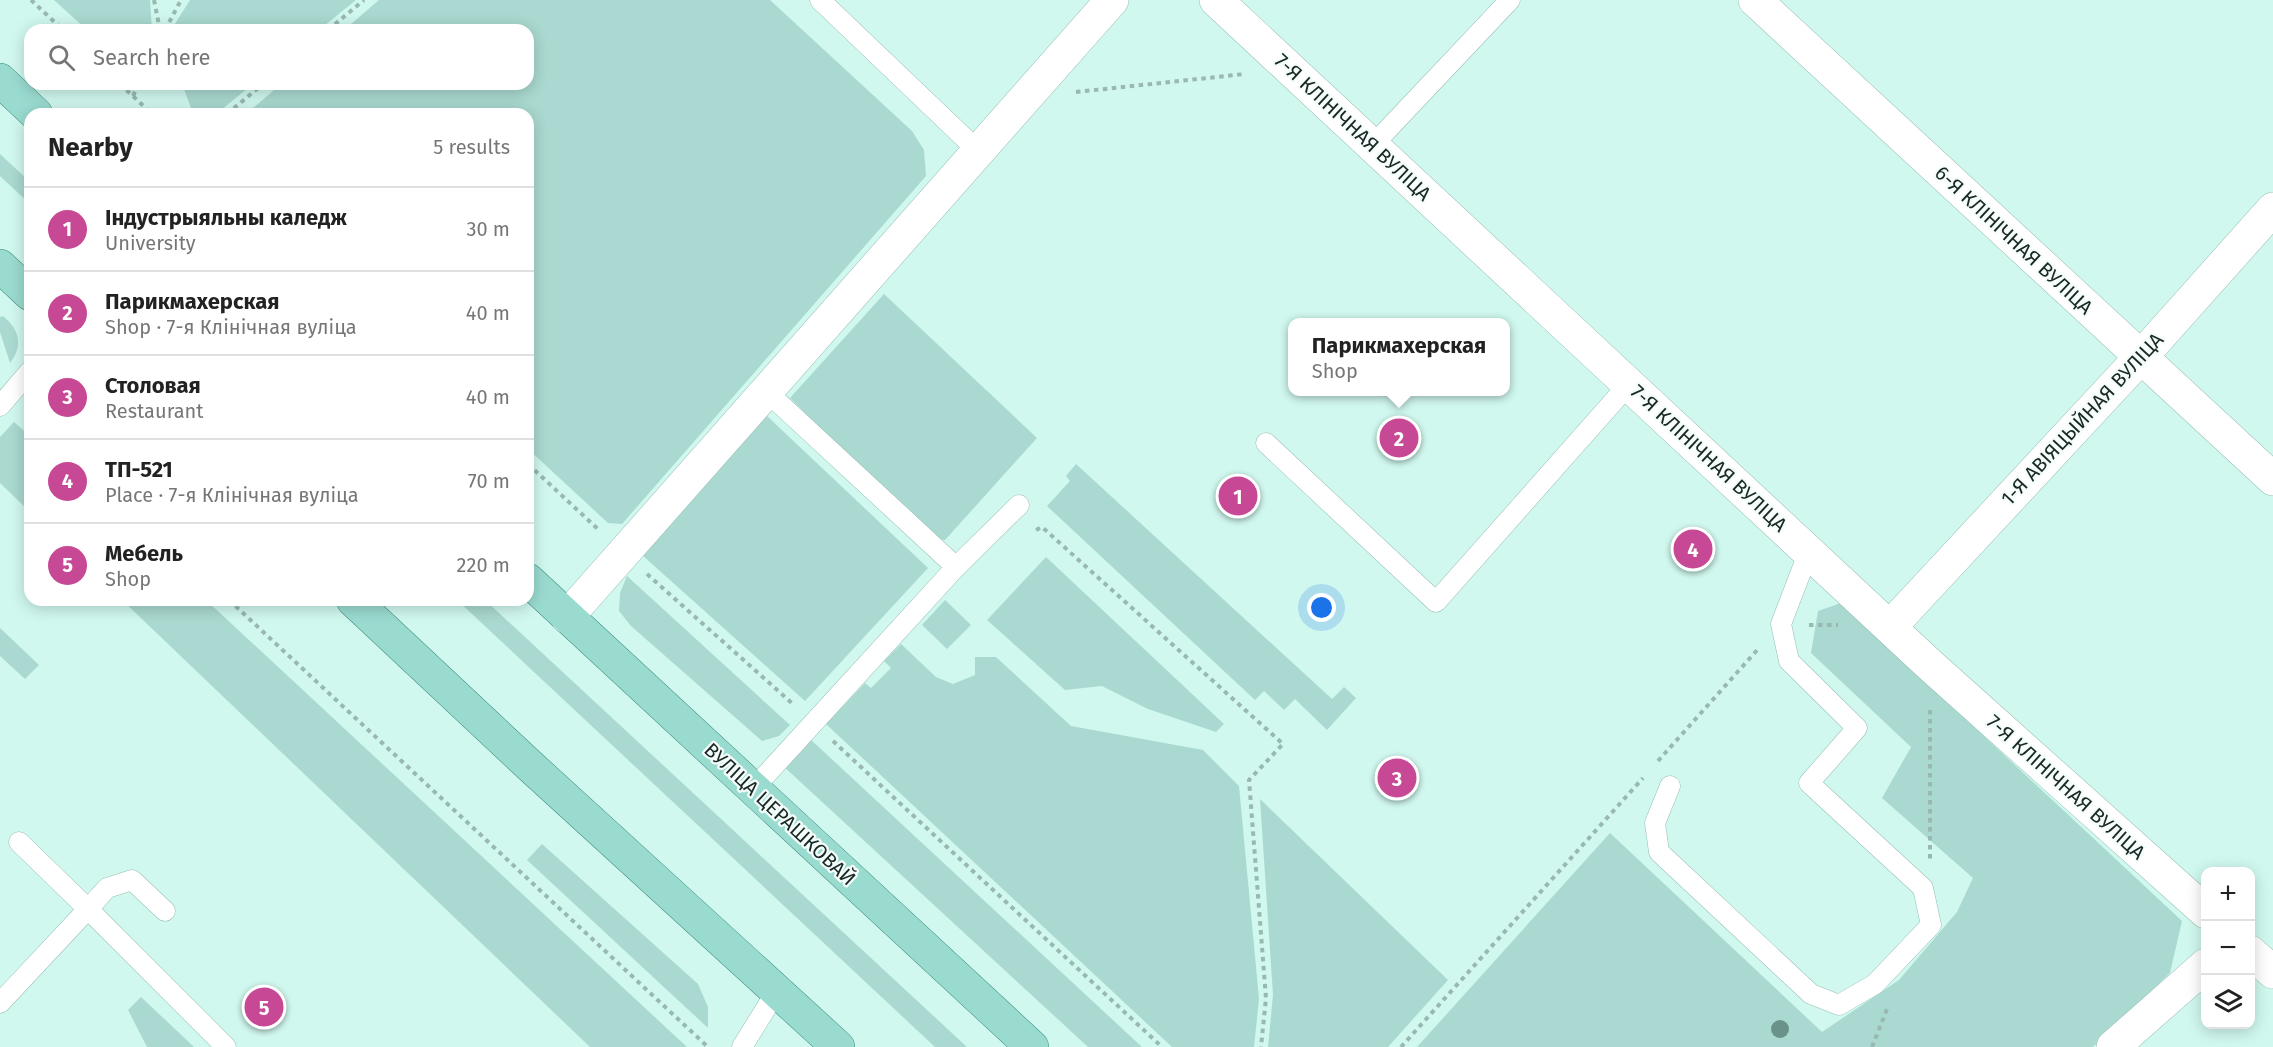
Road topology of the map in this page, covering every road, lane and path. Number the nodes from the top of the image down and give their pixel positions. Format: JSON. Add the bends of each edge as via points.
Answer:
{"nodes":[{"id":1,"x":31,"y":0,"type":"edge"},
{"id":2,"x":154,"y":0,"type":"edge"},
{"id":3,"x":181,"y":0,"type":"edge"},
{"id":4,"x":364,"y":0,"type":"edge"},
{"id":5,"x":820,"y":0,"type":"edge"},
{"id":6,"x":1112,"y":0,"type":"edge"},
{"id":7,"x":1216,"y":0,"type":"edge"},
{"id":8,"x":1510,"y":0,"type":"edge"},
{"id":9,"x":1755,"y":0,"type":"edge"},
{"id":10,"x":57,"y":24,"type":"edge"},
{"id":11,"x":159,"y":24,"type":"edge"},
{"id":12,"x":168,"y":24,"type":"edge"},
{"id":13,"x":335,"y":24,"type":"edge"},
{"id":14,"x":1290,"y":69,"type":"junction"},
{"id":15,"x":0,"y":80,"type":"edge"},
{"id":16,"x":126,"y":90,"type":"edge"},
{"id":17,"x":136,"y":90,"type":"edge"},
{"id":18,"x":256,"y":90,"type":"edge"},
{"id":19,"x":133,"y":96,"type":"junction"},
{"id":20,"x":1025,"y":98,"type":"junction"},
{"id":21,"x":30,"y":108,"type":"edge"},
{"id":22,"x":146,"y":108,"type":"edge"},
{"id":23,"x":234,"y":108,"type":"edge"},
{"id":24,"x":1372,"y":146,"type":"junction"},
{"id":25,"x":977,"y":150,"type":"junction"},
{"id":26,"x":2273,"y":209,"type":"edge"},
{"id":27,"x":2140,"y":358,"type":"junction"},
{"id":28,"x":24,"y":378,"type":"edge"},
{"id":29,"x":1629,"y":384,"type":"junction"},
{"id":30,"x":766,"y":391,"type":"junction"},
{"id":31,"x":0,"y":406,"type":"edge"},
{"id":32,"x":1266,"y":443,"type":"dead end"},
{"id":33,"x":534,"y":470,"type":"edge"},
{"id":34,"x":2273,"y":479,"type":"edge"},
{"id":35,"x":1019,"y":506,"type":"dead end"},
{"id":36,"x":1032,"y":532,"type":"dead end"},
{"id":37,"x":1809,"y":551,"type":"junction"},
{"id":38,"x":623,"y":553,"type":"junction"},
{"id":39,"x":956,"y":567,"type":"junction"},
{"id":40,"x":534,"y":586,"type":"edge"},
{"id":41,"x":235,"y":606,"type":"edge"},
{"id":42,"x":359,"y":606,"type":"edge"},
{"id":43,"x":567,"y":617,"type":"junction"},
{"id":44,"x":1780,"y":624,"type":"junction"},
{"id":45,"x":1890,"y":627,"type":"junction"},
{"id":46,"x":813,"y":722,"type":"junction"},
{"id":47,"x":1654,"y":765,"type":"dead end"},
{"id":48,"x":1646,"y":774,"type":"dead end"},
{"id":49,"x":1670,"y":786,"type":"dead end"},
{"id":50,"x":753,"y":789,"type":"junction"},
{"id":51,"x":20,"y":842,"type":"dead end"},
{"id":52,"x":2201,"y":908,"type":"edge"},
{"id":53,"x":88,"y":909,"type":"junction"},
{"id":54,"x":165,"y":910,"type":"dead end"},
{"id":55,"x":2255,"y":956,"type":"edge"},
{"id":56,"x":2201,"y":969,"type":"edge"},
{"id":57,"x":2273,"y":972,"type":"edge"},
{"id":58,"x":776,"y":992,"type":"junction"},
{"id":59,"x":0,"y":1003,"type":"edge"},
{"id":60,"x":226,"y":1047,"type":"edge"},
{"id":61,"x":708,"y":1047,"type":"edge"},
{"id":62,"x":742,"y":1047,"type":"edge"},
{"id":63,"x":838,"y":1047,"type":"edge"},
{"id":64,"x":1032,"y":1047,"type":"edge"},
{"id":65,"x":1162,"y":1047,"type":"edge"},
{"id":66,"x":1261,"y":1047,"type":"edge"},
{"id":67,"x":1401,"y":1047,"type":"edge"},
{"id":68,"x":2113,"y":1047,"type":"edge"}],
"edges":[{"from":1,"to":10,"type":"path"},
{"from":2,"to":11,"type":"path"},
{"from":3,"to":12,"type":"path"},
{"from":4,"to":13,"type":"path"},
{"from":5,"to":25,"type":"lane"},
{"from":6,"to":20,"type":"street"},
{"from":7,"to":14,"type":"street","name":"7-Я КЛІНІЧНАЯ ВУЛІЦА"},
{"from":8,"to":24,"type":"lane"},
{"from":9,"to":27,"type":"street","name":"6-Я КЛІНІЧНАЯ ВУЛІЦА"},
{"from":14,"to":20,"type":"path"},
{"from":14,"to":24,"type":"street","name":"7-Я КЛІНІЧНАЯ ВУЛІЦА"},
{"from":15,"to":21,"type":"main road"},
{"from":16,"to":19,"type":"path"},
{"from":17,"to":19,"type":"path"},
{"from":18,"to":23,"type":"path"},
{"from":19,"to":22,"type":"path"},
{"from":20,"to":25,"type":"street"},
{"from":24,"to":29,"type":"street","name":"7-Я КЛІНІЧНАЯ ВУЛІЦА"},
{"from":25,"to":30,"type":"street"},
{"from":26,"to":27,"type":"street","name":"1-Я АВІЯЦЫЙНАЯ ВУЛІЦА"},
{"from":27,"to":34,"type":"street","name":"6-Я КЛІНІЧНАЯ ВУЛІЦА"},
{"from":27,"to":45,"type":"street","name":"1-Я АВІЯЦЫЙНАЯ ВУЛІЦА"},
{"from":28,"to":31,"type":"lane"},
{"from":29,"to":32,"type":"lane","via":[[1436,602]]},
{"from":29,"to":37,"type":"street","name":"7-Я КЛІНІЧНАЯ ВУЛІЦА"},
{"from":30,"to":38,"type":"street"},
{"from":30,"to":39,"type":"lane"},
{"from":33,"to":38,"type":"path"},
{"from":35,"to":39,"type":"lane"},
{"from":36,"to":66,"type":"path","via":[[1042,526],[1283,744],[1249,780],[1266,998]]},
{"from":37,"to":44,"type":"lane"},
{"from":37,"to":45,"type":"street","name":"7-Я КЛІНІЧНАЯ ВУЛІЦА"},
{"from":38,"to":43,"type":"street"},
{"from":38,"to":46,"type":"path"},
{"from":39,"to":46,"type":"lane"},
{"from":40,"to":43,"type":"main road","name":"ВУЛІЦА ЦЕРАШКОВАЙ"},
{"from":41,"to":61,"type":"path"},
{"from":42,"to":58,"type":"main road"},
{"from":43,"to":50,"type":"main road","name":"ВУЛІЦА ЦЕРАШКОВАЙ"},
{"from":44,"to":45,"type":"path"},
{"from":44,"to":47,"type":"path"},
{"from":44,"to":49,"type":"lane","via":[[1789,661],[1857,728],[1809,783],[1923,888],[1930,925],[1875,984],[1839,1005],[1811,994],[1659,852],[1655,823]]},
{"from":45,"to":52,"type":"street","name":"7-Я КЛІНІЧНАЯ ВУЛІЦА"},
{"from":46,"to":50,"type":"lane"},
{"from":46,"to":65,"type":"path"},
{"from":48,"to":67,"type":"path"},
{"from":50,"to":64,"type":"main road","name":"ВУЛІЦА ЦЕРАШКОВАЙ"},
{"from":51,"to":53,"type":"lane"},
{"from":53,"to":54,"type":"lane","via":[[107,888],[132,880]]},
{"from":53,"to":59,"type":"lane"},
{"from":53,"to":60,"type":"lane"},
{"from":55,"to":57,"type":"street"},
{"from":56,"to":68,"type":"street"},
{"from":58,"to":62,"type":"lane"},
{"from":58,"to":63,"type":"main road"}]}
